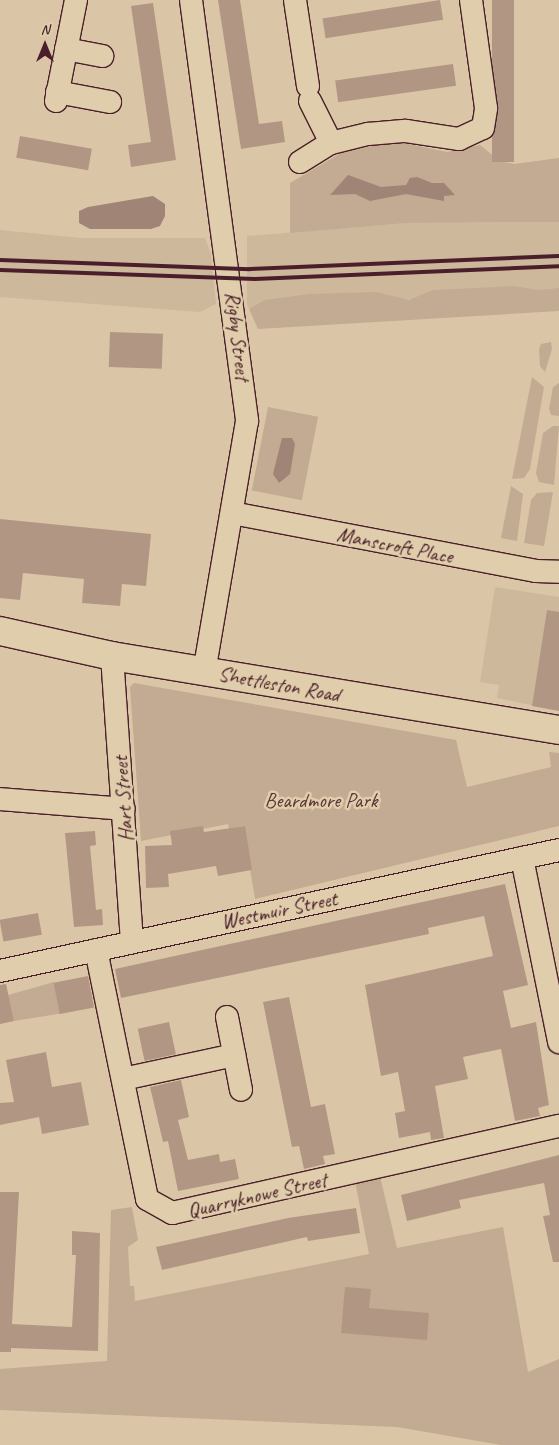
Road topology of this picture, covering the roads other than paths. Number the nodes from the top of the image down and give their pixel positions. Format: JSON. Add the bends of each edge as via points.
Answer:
{"nodes":[{"id":1,"x":76,"y":0,"type":"edge"},
{"id":2,"x":191,"y":0,"type":"edge"},
{"id":3,"x":295,"y":0,"type":"edge"},
{"id":4,"x":470,"y":0,"type":"edge"},
{"id":5,"x":66,"y":49,"type":"junction"},
{"id":6,"x":102,"y":56,"type":"dead end"},
{"id":7,"x":110,"y":102,"type":"dead end"},
{"id":8,"x":331,"y":143,"type":"junction"},
{"id":9,"x":300,"y":162,"type":"dead end"},
{"id":10,"x":232,"y":513,"type":"junction"},
{"id":11,"x":559,"y":572,"type":"edge"},
{"id":12,"x":0,"y":631,"type":"edge"},
{"id":13,"x":112,"y":656,"type":"junction"},
{"id":14,"x":204,"y":672,"type":"junction"},
{"id":15,"x":559,"y":730,"type":"edge"},
{"id":16,"x":0,"y":799,"type":"edge"},
{"id":17,"x":124,"y":809,"type":"junction"},
{"id":18,"x":559,"y":850,"type":"edge"},
{"id":19,"x":522,"y":858,"type":"junction"},
{"id":20,"x":132,"y":942,"type":"junction"},
{"id":21,"x":96,"y":950,"type":"junction"},
{"id":22,"x":0,"y":971,"type":"edge"},
{"id":23,"x":226,"y":1017,"type":"dead end"},
{"id":24,"x":558,"y":1030,"type":"edge"},
{"id":25,"x":234,"y":1055,"type":"junction"},
{"id":26,"x":123,"y":1078,"type":"junction"},
{"id":27,"x":241,"y":1090,"type":"dead end"},
{"id":28,"x":559,"y":1126,"type":"edge"}],
"edges":[{"from":1,"to":5,"type":"street"},
{"from":2,"to":10,"type":"street","name":"Rigby Street","via":[[246,403],[246,434]]},
{"from":3,"to":8,"type":"street","via":[[309,94]]},
{"from":4,"to":8,"type":"street","via":[[486,108],[483,128],[459,139],[390,131]]},
{"from":5,"to":6,"type":"street"},
{"from":5,"to":7,"type":"street","via":[[56,97]]},
{"from":8,"to":9,"type":"street"},
{"from":10,"to":11,"type":"street","name":"Manscroft Place","via":[[536,571]]},
{"from":10,"to":14,"type":"street","name":"Rigby Street"},
{"from":12,"to":13,"type":"main road","name":"Shettleston Road"},
{"from":13,"to":14,"type":"main road","name":"Shettleston Road"},
{"from":13,"to":17,"type":"street","name":"Hart Street"},
{"from":14,"to":15,"type":"main road","name":"Shettleston Road"},
{"from":16,"to":17,"type":"street"},
{"from":17,"to":20,"type":"street","name":"Hart Street"},
{"from":18,"to":19,"type":"street","name":"Westmuir Street"},
{"from":19,"to":20,"type":"street","name":"Westmuir Street"},
{"from":19,"to":24,"type":"street"},
{"from":20,"to":21,"type":"street","name":"Westmuir Street"},
{"from":21,"to":22,"type":"street","name":"Westmuir Street"},
{"from":21,"to":26,"type":"street","name":"Quarryknowe Street"},
{"from":23,"to":25,"type":"street"},
{"from":25,"to":26,"type":"street"},
{"from":25,"to":27,"type":"street"},
{"from":26,"to":28,"type":"street","name":"Quarryknowe Street","via":[[147,1198],[172,1213]]}]}
